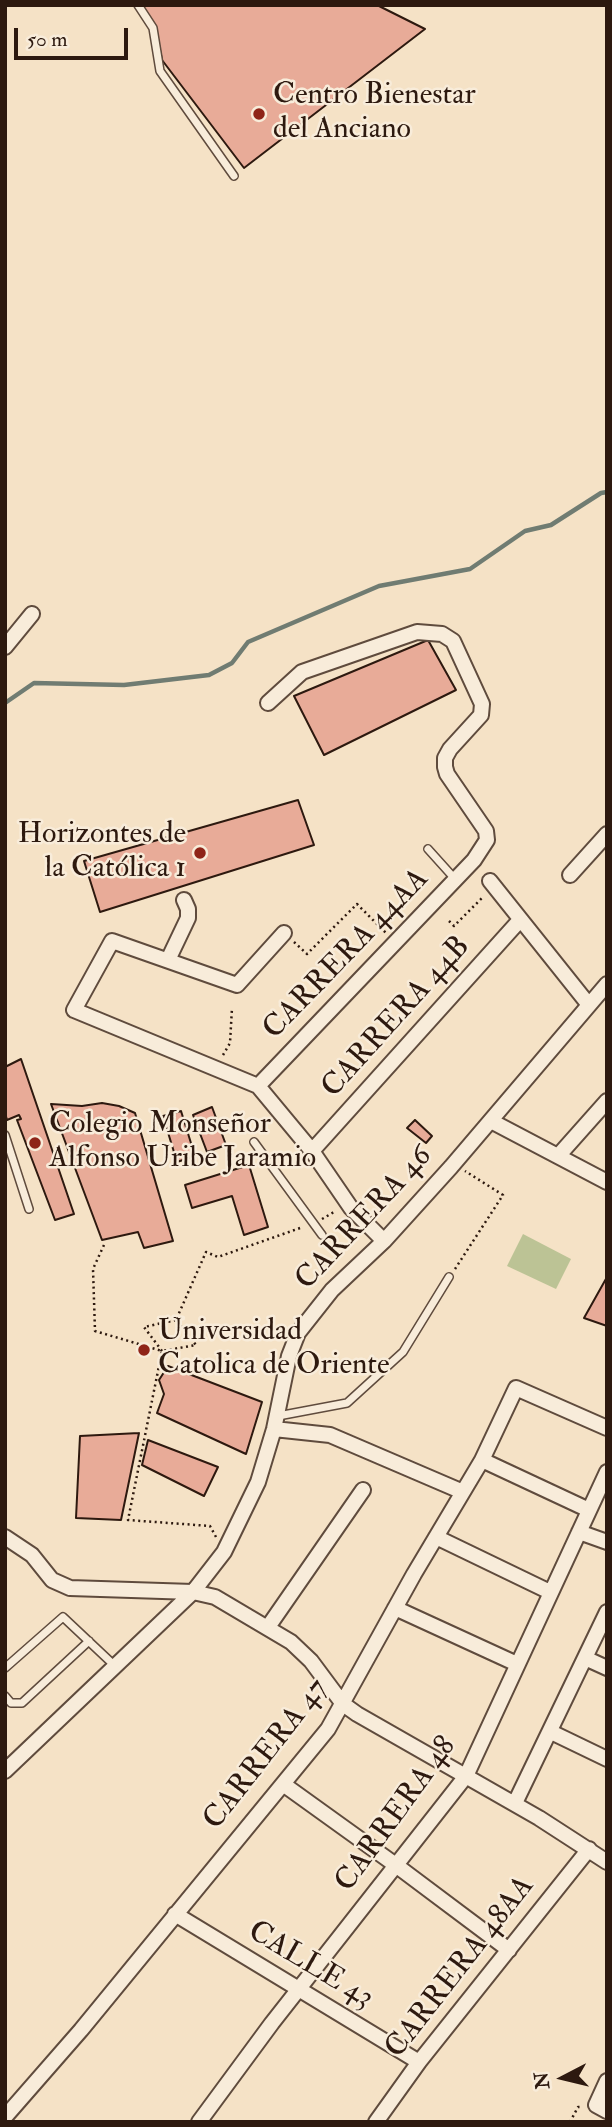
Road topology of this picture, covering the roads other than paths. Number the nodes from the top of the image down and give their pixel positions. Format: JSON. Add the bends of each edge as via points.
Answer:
{"nodes":[{"id":1,"x":138,"y":5,"type":"edge"},
{"id":2,"x":234,"y":176,"type":"dead end"},
{"id":3,"x":32,"y":614,"type":"dead end"},
{"id":4,"x":5,"y":647,"type":"edge"},
{"id":5,"x":268,"y":703,"type":"dead end"},
{"id":6,"x":607,"y":834,"type":"edge"},
{"id":7,"x":428,"y":849,"type":"dead end"},
{"id":8,"x":570,"y":875,"type":"dead end"},
{"id":9,"x":456,"y":880,"type":"junction"},
{"id":10,"x":492,"y":883,"type":"road end"},
{"id":11,"x":184,"y":900,"type":"dead end"},
{"id":12,"x":520,"y":920,"type":"junction"},
{"id":13,"x":284,"y":933,"type":"road end"},
{"id":14,"x":168,"y":961,"type":"junction"},
{"id":15,"x":607,"y":984,"type":"edge"},
{"id":16,"x":589,"y":1004,"type":"junction"},
{"id":17,"x":258,"y":1086,"type":"junction"},
{"id":18,"x":607,"y":1101,"type":"edge"},
{"id":19,"x":491,"y":1121,"type":"junction"},
{"id":20,"x":5,"y":1135,"type":"edge"},
{"id":21,"x":254,"y":1142,"type":"dead end"},
{"id":22,"x":312,"y":1151,"type":"junction"},
{"id":23,"x":559,"y":1155,"type":"junction"},
{"id":24,"x":607,"y":1182,"type":"edge"},
{"id":25,"x":29,"y":1209,"type":"dead end"},
{"id":26,"x":323,"y":1235,"type":"dead end"},
{"id":27,"x":384,"y":1241,"type":"junction"},
{"id":28,"x":449,"y":1277,"type":"road end"},
{"id":29,"x":276,"y":1423,"type":"junction"},
{"id":30,"x":607,"y":1428,"type":"edge"},
{"id":31,"x":482,"y":1460,"type":"junction"},
{"id":32,"x":607,"y":1472,"type":"edge"},
{"id":33,"x":363,"y":1490,"type":"dead end"},
{"id":34,"x":463,"y":1492,"type":"junction"},
{"id":35,"x":589,"y":1510,"type":"junction"},
{"id":36,"x":579,"y":1532,"type":"junction"},
{"id":37,"x":5,"y":1537,"type":"edge"},
{"id":38,"x":436,"y":1537,"type":"junction"},
{"id":39,"x":607,"y":1542,"type":"edge"},
{"id":40,"x":193,"y":1592,"type":"junction"},
{"id":41,"x":550,"y":1592,"type":"junction"},
{"id":42,"x":395,"y":1608,"type":"junction"},
{"id":43,"x":607,"y":1612,"type":"edge"},
{"id":44,"x":268,"y":1627,"type":"junction"},
{"id":45,"x":89,"y":1641,"type":"junction"},
{"id":46,"x":585,"y":1658,"type":"junction"},
{"id":47,"x":517,"y":1664,"type":"junction"},
{"id":48,"x":115,"y":1666,"type":"junction"},
{"id":49,"x":5,"y":1668,"type":"edge"},
{"id":50,"x":607,"y":1668,"type":"edge"},
{"id":51,"x":5,"y":1696,"type":"edge"},
{"id":52,"x":343,"y":1704,"type":"junction"},
{"id":53,"x":551,"y":1732,"type":"junction"},
{"id":54,"x":607,"y":1759,"type":"edge"},
{"id":55,"x":5,"y":1771,"type":"edge"},
{"id":56,"x":466,"y":1776,"type":"junction"},
{"id":57,"x":283,"y":1784,"type":"junction"},
{"id":58,"x":515,"y":1803,"type":"junction"},
{"id":59,"x":589,"y":1849,"type":"junction"},
{"id":60,"x":607,"y":1862,"type":"edge"},
{"id":61,"x":397,"y":1866,"type":"junction"},
{"id":62,"x":175,"y":1914,"type":"junction"},
{"id":63,"x":509,"y":1950,"type":"junction"},
{"id":64,"x":298,"y":1990,"type":"junction"},
{"id":65,"x":419,"y":2062,"type":"junction"},
{"id":66,"x":607,"y":2081,"type":"edge"},
{"id":67,"x":602,"y":2108,"type":"edge"},
{"id":68,"x":5,"y":2117,"type":"edge"},
{"id":69,"x":199,"y":2122,"type":"edge"},
{"id":70,"x":376,"y":2122,"type":"edge"}],
"edges":[{"from":1,"to":2,"type":"lane","via":[[153,28],[160,71]]},
{"from":3,"to":4,"type":"street"},
{"from":5,"to":9,"type":"street","name":"CARRERA 44AA","via":[[302,672],[417,632],[442,634],[453,641],[482,704],[481,715],[450,749],[445,767],[486,831],[485,845]]},
{"from":6,"to":8,"type":"street"},
{"from":7,"to":9,"type":"lane"},
{"from":9,"to":17,"type":"street","name":"CARRERA 44AA"},
{"from":10,"to":12,"type":"street"},
{"from":11,"to":14,"type":"street","via":[[188,918]]},
{"from":12,"to":16,"type":"street"},
{"from":12,"to":22,"type":"street","name":"CARRERA 44B"},
{"from":13,"to":14,"type":"street","via":[[237,985]]},
{"from":14,"to":17,"type":"street","via":[[112,941],[74,1010]]},
{"from":15,"to":16,"type":"street","name":"CARRERA 46"},
{"from":16,"to":19,"type":"street","name":"CARRERA 46"},
{"from":17,"to":22,"type":"street"},
{"from":18,"to":23,"type":"street"},
{"from":19,"to":23,"type":"street"},
{"from":19,"to":27,"type":"street","name":"CARRERA 46"},
{"from":20,"to":25,"type":"lane"},
{"from":21,"to":26,"type":"lane"},
{"from":22,"to":27,"type":"street","via":[[351,1208]]},
{"from":23,"to":24,"type":"street"},
{"from":27,"to":29,"type":"street","name":"CARRERA 46","via":[[332,1290],[298,1333]]},
{"from":28,"to":29,"type":"lane","via":[[403,1352],[347,1403]]},
{"from":29,"to":34,"type":"street","via":[[330,1434]]},
{"from":29,"to":40,"type":"street","name":"CARRERA 46","via":[[258,1482],[224,1552]]},
{"from":30,"to":31,"type":"street","name":"CARRERA 47","via":[[516,1388]]},
{"from":31,"to":34,"type":"street","name":"CARRERA 47"},
{"from":31,"to":35,"type":"street"},
{"from":32,"to":35,"type":"street","name":"CARRERA 48"},
{"from":33,"to":44,"type":"street"},
{"from":34,"to":38,"type":"street","name":"CARRERA 47"},
{"from":35,"to":36,"type":"street","name":"CARRERA 48"},
{"from":36,"to":39,"type":"street"},
{"from":36,"to":41,"type":"street","name":"CARRERA 48"},
{"from":37,"to":40,"type":"street","via":[[32,1555],[52,1580],[70,1588]]},
{"from":38,"to":41,"type":"street"},
{"from":38,"to":42,"type":"street","name":"CARRERA 47"},
{"from":40,"to":44,"type":"street","via":[[215,1597]]},
{"from":40,"to":48,"type":"street","name":"CARRERA 46"},
{"from":41,"to":47,"type":"street","name":"CARRERA 48"},
{"from":42,"to":47,"type":"street"},
{"from":42,"to":52,"type":"street","name":"CARRERA 47"},
{"from":43,"to":46,"type":"street"},
{"from":44,"to":52,"type":"street","via":[[311,1661]]},
{"from":45,"to":48,"type":"lane"},
{"from":45,"to":49,"type":"lane","via":[[63,1617]]},
{"from":45,"to":51,"type":"lane","via":[[22,1703],[11,1703]]},
{"from":46,"to":50,"type":"street"},
{"from":46,"to":53,"type":"street"},
{"from":47,"to":56,"type":"street","name":"CARRERA 48"},
{"from":48,"to":55,"type":"street","name":"CARRERA 46"},
{"from":52,"to":56,"type":"street"},
{"from":52,"to":57,"type":"street","name":"CARRERA 47"},
{"from":53,"to":54,"type":"street"},
{"from":53,"to":58,"type":"street"},
{"from":56,"to":58,"type":"street"},
{"from":56,"to":61,"type":"street","name":"CARRERA 48"},
{"from":57,"to":61,"type":"street"},
{"from":57,"to":62,"type":"street","name":"CARRERA 47"},
{"from":58,"to":59,"type":"street"},
{"from":59,"to":60,"type":"street"},
{"from":59,"to":63,"type":"street","name":"CARRERA 48AA"},
{"from":61,"to":63,"type":"street"},
{"from":61,"to":64,"type":"street","name":"CARRERA 48"},
{"from":62,"to":64,"type":"street","name":"CALLE 43"},
{"from":62,"to":68,"type":"street","name":"CARRERA 47"},
{"from":63,"to":65,"type":"street","name":"CARRERA 48AA"},
{"from":64,"to":65,"type":"street","name":"CALLE 43"},
{"from":64,"to":69,"type":"street","name":"CARRERA 48"},
{"from":65,"to":70,"type":"street","name":"CARRERA 48AA"},
{"from":66,"to":67,"type":"street"}]}
